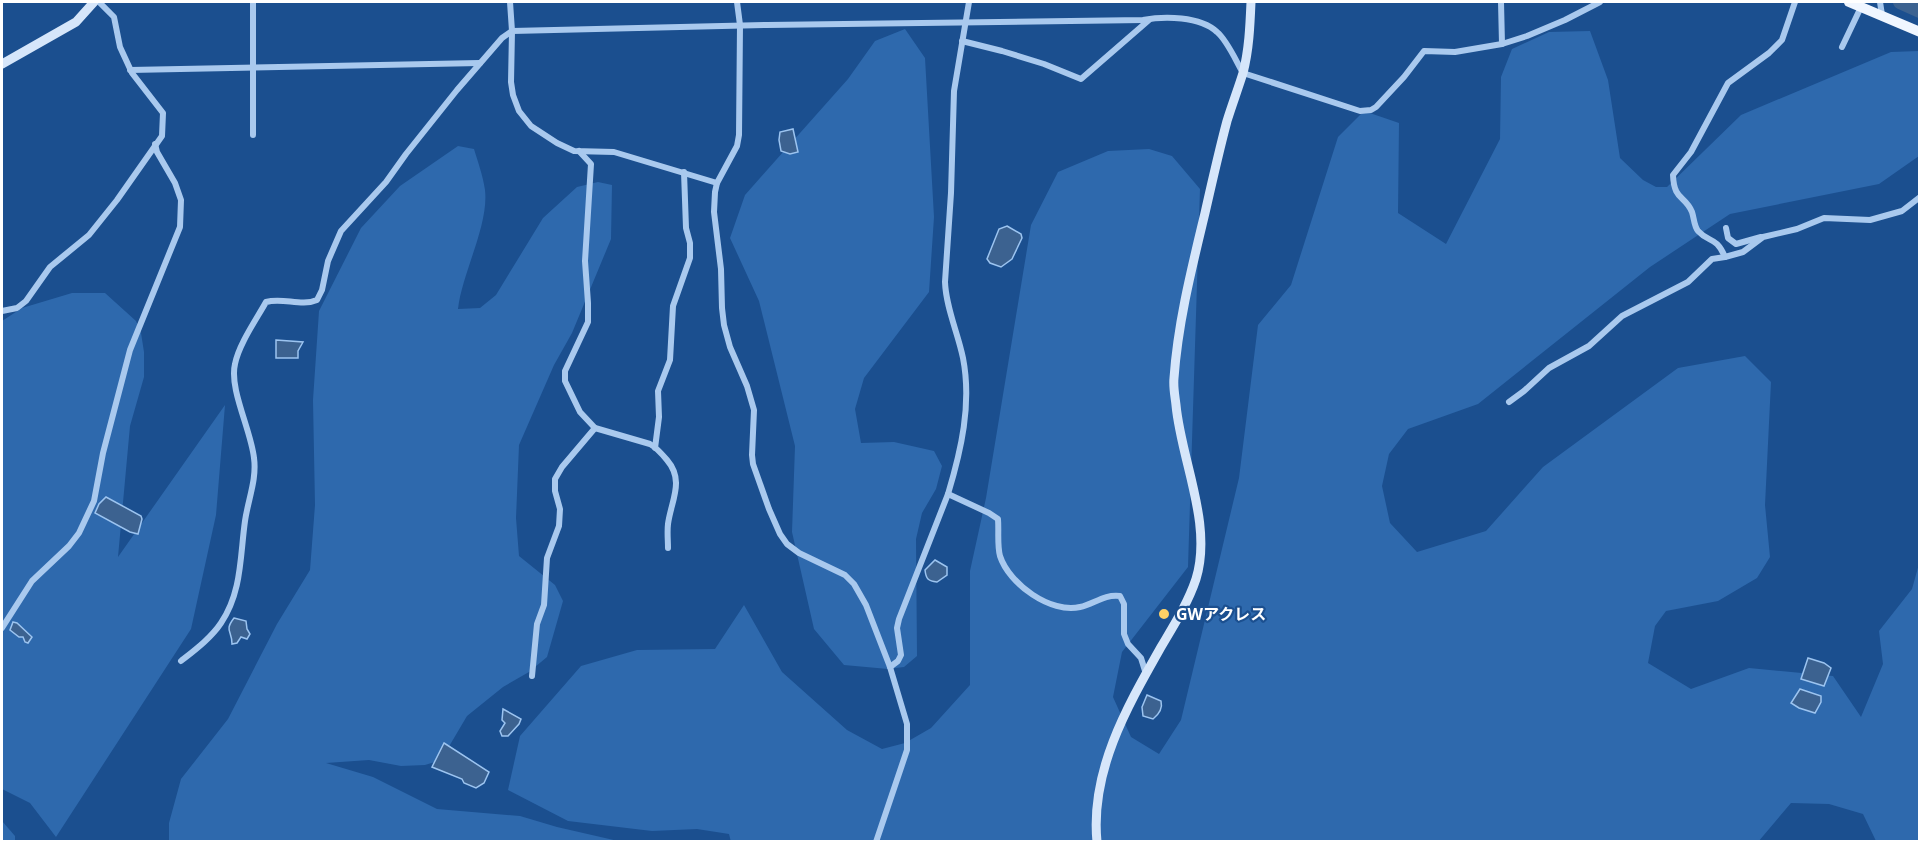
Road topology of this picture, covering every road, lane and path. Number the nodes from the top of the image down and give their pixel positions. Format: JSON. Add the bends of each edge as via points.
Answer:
{"nodes":[{"id":1,"x":94,"y":2,"type":"edge"},
{"id":2,"x":99,"y":2,"type":"edge"},
{"id":3,"x":253,"y":2,"type":"edge"},
{"id":4,"x":510,"y":2,"type":"edge"},
{"id":5,"x":737,"y":2,"type":"edge"},
{"id":6,"x":969,"y":2,"type":"edge"},
{"id":7,"x":1251,"y":2,"type":"edge"},
{"id":8,"x":1501,"y":2,"type":"edge"},
{"id":9,"x":1600,"y":2,"type":"edge"},
{"id":10,"x":1795,"y":2,"type":"edge"},
{"id":11,"x":1849,"y":2,"type":"edge"},
{"id":12,"x":1880,"y":2,"type":"edge"},
{"id":13,"x":1861,"y":7,"type":"junction"},
{"id":14,"x":1882,"y":16,"type":"junction"},
{"id":15,"x":1151,"y":18,"type":"junction"},
{"id":16,"x":965,"y":21,"type":"junction"},
{"id":17,"x":740,"y":26,"type":"junction"},
{"id":18,"x":512,"y":31,"type":"junction"},
{"id":19,"x":1920,"y":32,"type":"edge"},
{"id":20,"x":962,"y":41,"type":"junction"},
{"id":21,"x":1502,"y":44,"type":"junction"},
{"id":22,"x":1842,"y":47,"type":"dead end"},
{"id":23,"x":480,"y":63,"type":"junction"},
{"id":24,"x":2,"y":64,"type":"edge"},
{"id":25,"x":253,"y":68,"type":"junction"},
{"id":26,"x":130,"y":70,"type":"junction"},
{"id":27,"x":1243,"y":73,"type":"junction"},
{"id":28,"x":253,"y":135,"type":"dead end"},
{"id":29,"x":155,"y":144,"type":"junction"},
{"id":30,"x":579,"y":151,"type":"junction"},
{"id":31,"x":684,"y":172,"type":"junction"},
{"id":32,"x":717,"y":183,"type":"junction"},
{"id":33,"x":1920,"y":197,"type":"edge"},
{"id":34,"x":1726,"y":228,"type":"dead end"},
{"id":35,"x":1763,"y":237,"type":"junction"},
{"id":36,"x":1725,"y":257,"type":"junction"},
{"id":37,"x":2,"y":311,"type":"edge"},
{"id":38,"x":1509,"y":402,"type":"dead end"},
{"id":39,"x":596,"y":428,"type":"junction"},
{"id":40,"x":655,"y":448,"type":"junction"},
{"id":41,"x":948,"y":494,"type":"junction"},
{"id":42,"x":668,"y":548,"type":"dead end"},
{"id":43,"x":2,"y":628,"type":"edge"},
{"id":44,"x":182,"y":661,"type":"dead end"},
{"id":45,"x":890,"y":667,"type":"junction"},
{"id":46,"x":1146,"y":674,"type":"junction"},
{"id":47,"x":532,"y":676,"type":"dead end"},
{"id":48,"x":876,"y":842,"type":"edge"},
{"id":49,"x":1097,"y":842,"type":"edge"}],
"edges":[{"from":1,"to":24,"type":"street","via":[[76,22]]},
{"from":2,"to":26,"type":"street","via":[[114,17]]},
{"from":3,"to":25,"type":"street"},
{"from":4,"to":18,"type":"street"},
{"from":5,"to":17,"type":"street"},
{"from":6,"to":16,"type":"street"},
{"from":7,"to":27,"type":"street"},
{"from":8,"to":21,"type":"street"},
{"from":9,"to":21,"type":"street"},
{"from":10,"to":36,"type":"street","via":[[1782,40],[1728,83],[1691,152],[1673,175],[1674,189],[1692,211],[1698,230],[1715,241]]},
{"from":11,"to":13,"type":"main road"},
{"from":12,"to":14,"type":"street"},
{"from":13,"to":14,"type":"main road"},
{"from":13,"to":22,"type":"street"},
{"from":14,"to":19,"type":"main road"},
{"from":15,"to":16,"type":"street"},
{"from":15,"to":20,"type":"street","via":[[1081,79],[1013,54]]},
{"from":15,"to":27,"type":"street","via":[[1176,17],[1210,27],[1218,32]]},
{"from":16,"to":17,"type":"street"},
{"from":16,"to":20,"type":"street"},
{"from":17,"to":18,"type":"street"},
{"from":17,"to":32,"type":"street","via":[[739,135]]},
{"from":18,"to":23,"type":"street"},
{"from":18,"to":30,"type":"street","via":[[511,82],[519,111],[531,126],[557,143]]},
{"from":20,"to":41,"type":"street","via":[[954,91],[945,294],[967,382],[966,414]]},
{"from":21,"to":27,"type":"street","via":[[1455,52],[1424,51],[1371,110],[1360,111]]},
{"from":23,"to":25,"type":"street"},
{"from":23,"to":44,"type":"street","via":[[386,182],[341,231],[317,300],[305,304],[266,302],[239,351],[234,365],[235,386],[254,459],[240,570],[220,625]]},
{"from":25,"to":26,"type":"street"},
{"from":25,"to":28,"type":"street"},
{"from":26,"to":29,"type":"street","via":[[163,113],[162,136]]},
{"from":27,"to":46,"type":"street","via":[[1227,120],[1197,247],[1173,381],[1177,420],[1199,518],[1198,568],[1182,611]]},
{"from":29,"to":37,"type":"street","via":[[89,236],[50,267],[26,301]]},
{"from":29,"to":43,"type":"street","via":[[181,200],[180,226],[130,350],[94,501],[79,533],[32,581]]},
{"from":30,"to":31,"type":"street","via":[[614,152]]},
{"from":30,"to":39,"type":"street","via":[[591,164],[585,242],[588,322],[565,381],[580,412]]},
{"from":31,"to":32,"type":"street"},
{"from":31,"to":40,"type":"street","via":[[690,258],[673,306],[670,360],[658,391]]},
{"from":32,"to":45,"type":"street","via":[[714,212],[724,325],[754,410],[753,464],[765,498],[788,544],[845,575],[854,584]]},
{"from":33,"to":35,"type":"street","via":[[1902,211],[1870,220],[1824,218]]},
{"from":34,"to":35,"type":"street","via":[[1728,238],[1736,244]]},
{"from":35,"to":36,"type":"street","via":[[1743,252]]},
{"from":36,"to":38,"type":"street","via":[[1712,259],[1688,282],[1622,316],[1589,346],[1549,368]]},
{"from":39,"to":40,"type":"street"},
{"from":39,"to":47,"type":"street","via":[[555,479],[559,526],[547,558]]},
{"from":40,"to":42,"type":"street","via":[[677,475],[668,523]]},
{"from":41,"to":45,"type":"street","via":[[897,628],[901,655]]},
{"from":41,"to":46,"type":"street","via":[[998,519],[999,553],[1004,566],[1027,592],[1065,608],[1120,596],[1124,604],[1124,634],[1141,658]]},
{"from":45,"to":48,"type":"street","via":[[907,724],[907,750]]},
{"from":46,"to":49,"type":"street","via":[[1108,751],[1099,784]]}]}
